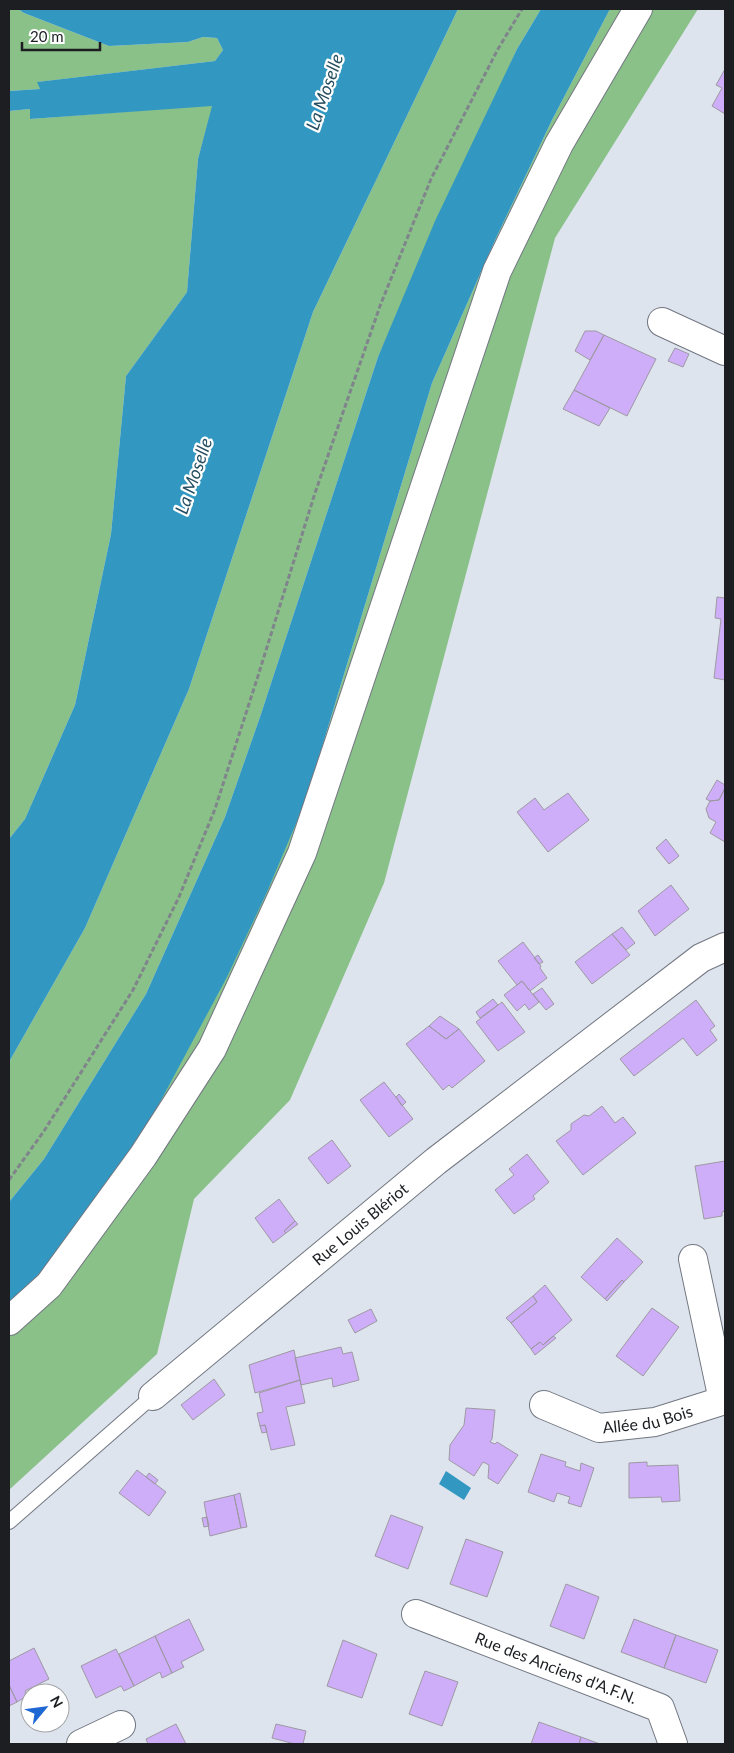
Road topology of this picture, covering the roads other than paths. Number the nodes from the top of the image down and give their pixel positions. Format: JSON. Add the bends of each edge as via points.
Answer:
{"nodes":[{"id":1,"x":638,"y":9,"type":"edge"},
{"id":2,"x":662,"y":322,"type":"dead end"},
{"id":3,"x":725,"y":351,"type":"edge"},
{"id":4,"x":725,"y":947,"type":"edge"},
{"id":5,"x":693,"y":1260,"type":"dead end"},
{"id":6,"x":9,"y":1321,"type":"edge"},
{"id":7,"x":153,"y":1396,"type":"joint"},
{"id":8,"x":724,"y":1400,"type":"edge"},
{"id":9,"x":544,"y":1405,"type":"dead end"},
{"id":10,"x":9,"y":1522,"type":"edge"},
{"id":11,"x":416,"y":1614,"type":"dead end"},
{"id":12,"x":121,"y":1725,"type":"dead end"},
{"id":13,"x":81,"y":1744,"type":"edge"},
{"id":14,"x":673,"y":1744,"type":"edge"}],
"edges":[{"from":1,"to":6,"type":"street","via":[[559,144],[497,271],[302,853],[212,1049],[143,1156],[49,1285]]},
{"from":2,"to":3,"type":"street"},
{"from":4,"to":7,"type":"street","name":"Rue Louis Blériot","via":[[701,958],[436,1162]]},
{"from":5,"to":8,"type":"street","name":"Allée du Bois"},
{"from":7,"to":10,"type":"lane","name":"Rue Louis Blériot"},
{"from":8,"to":9,"type":"street","name":"Allée du Bois","via":[[655,1422],[598,1428]]},
{"from":11,"to":14,"type":"street","name":"Rue des Anciens d'A.F.N.","via":[[660,1708]]},
{"from":12,"to":13,"type":"street"}]}
